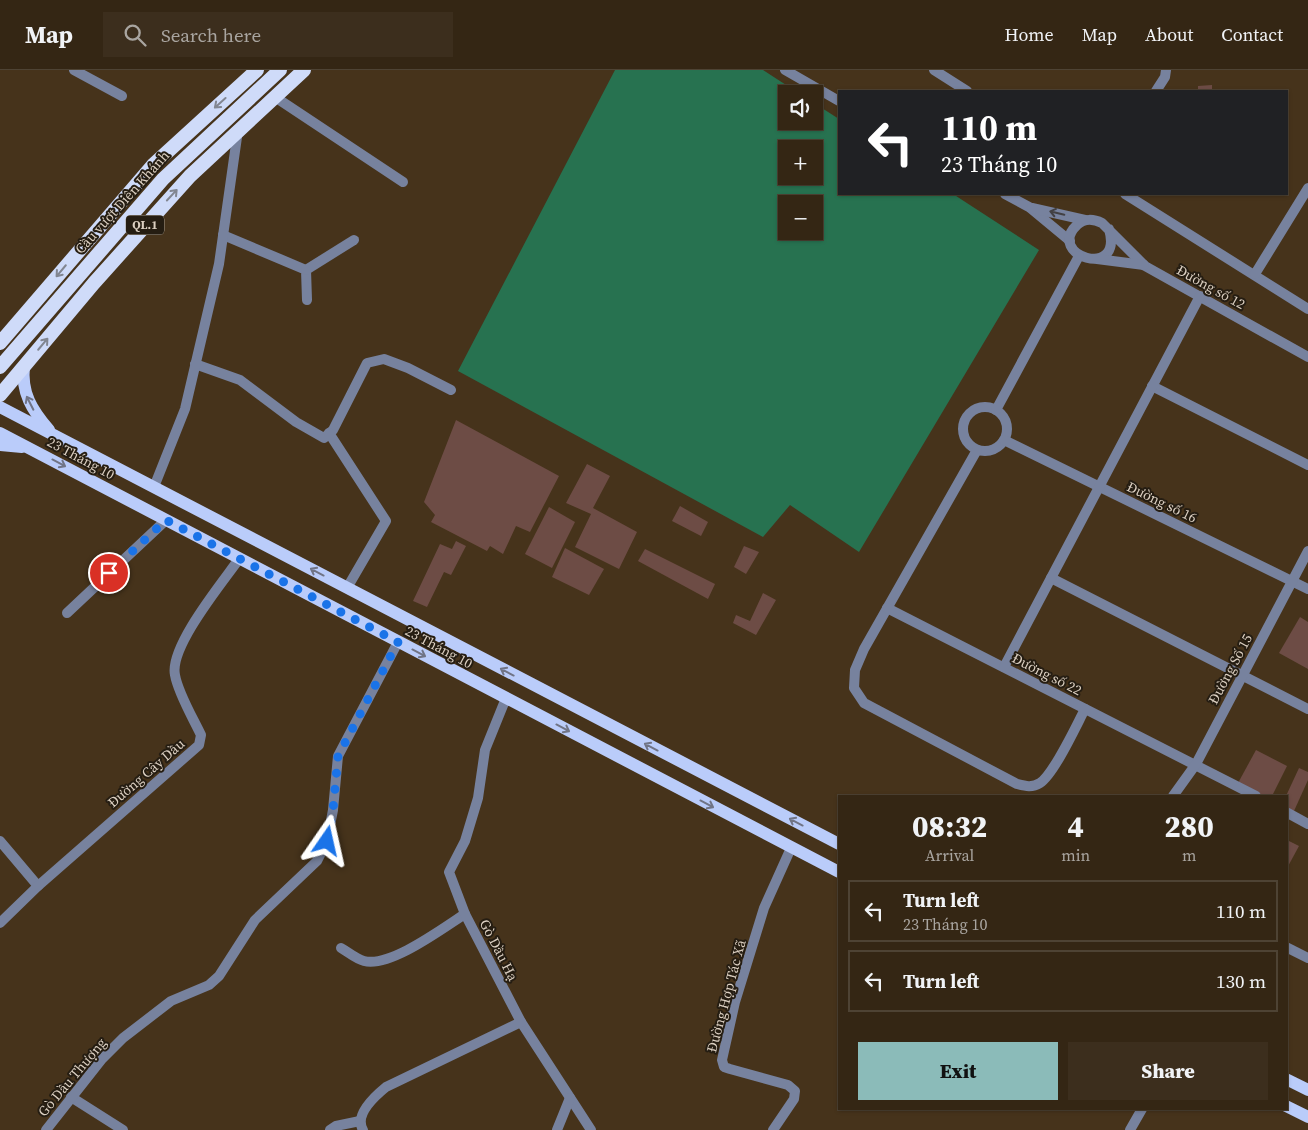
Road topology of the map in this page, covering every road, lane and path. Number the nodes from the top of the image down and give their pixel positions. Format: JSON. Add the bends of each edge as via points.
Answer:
{"nodes":[{"id":1,"x":74,"y":70,"type":"edge"},
{"id":2,"x":280,"y":70,"type":"edge"},
{"id":3,"x":304,"y":70,"type":"edge"},
{"id":4,"x":785,"y":70,"type":"edge"},
{"id":5,"x":934,"y":70,"type":"edge"},
{"id":6,"x":1166,"y":70,"type":"edge"},
{"id":7,"x":250,"y":73,"type":"edge"},
{"id":8,"x":965,"y":90,"type":"edge"},
{"id":9,"x":1157,"y":90,"type":"edge"},
{"id":10,"x":122,"y":96,"type":"dead end"},
{"id":11,"x":275,"y":97,"type":"junction"},
{"id":12,"x":838,"y":100,"type":"edge"},
{"id":13,"x":238,"y":130,"type":"junction"},
{"id":14,"x":403,"y":182,"type":"dead end"},
{"id":15,"x":1308,"y":188,"type":"edge"},
{"id":16,"x":1007,"y":195,"type":"edge"},
{"id":17,"x":1127,"y":195,"type":"edge"},
{"id":18,"x":1029,"y":207,"type":"junction"},
{"id":19,"x":1085,"y":220,"type":"junction"},
{"id":20,"x":1109,"y":230,"type":"junction"},
{"id":21,"x":223,"y":235,"type":"junction"},
{"id":22,"x":354,"y":240,"type":"dead end"},
{"id":23,"x":1070,"y":241,"type":"junction"},
{"id":24,"x":1079,"y":256,"type":"junction"},
{"id":25,"x":1097,"y":259,"type":"junction"},
{"id":26,"x":1145,"y":266,"type":"junction"},
{"id":27,"x":306,"y":270,"type":"junction"},
{"id":28,"x":1255,"y":274,"type":"junction"},
{"id":29,"x":1200,"y":296,"type":"junction"},
{"id":30,"x":307,"y":300,"type":"dead end"},
{"id":31,"x":1308,"y":309,"type":"edge"},
{"id":32,"x":0,"y":343,"type":"edge"},
{"id":33,"x":1308,"y":357,"type":"edge"},
{"id":34,"x":195,"y":364,"type":"junction"},
{"id":35,"x":24,"y":366,"type":"junction"},
{"id":36,"x":0,"y":367,"type":"edge"},
{"id":37,"x":1152,"y":386,"type":"junction"},
{"id":38,"x":451,"y":390,"type":"dead end"},
{"id":39,"x":0,"y":395,"type":"edge"},
{"id":40,"x":0,"y":407,"type":"edge"},
{"id":41,"x":996,"y":410,"type":"junction"},
{"id":42,"x":0,"y":433,"type":"edge"},
{"id":43,"x":329,"y":433,"type":"junction"},
{"id":44,"x":52,"y":434,"type":"junction"},
{"id":45,"x":1004,"y":440,"type":"junction"},
{"id":46,"x":0,"y":445,"type":"edge"},
{"id":47,"x":31,"y":449,"type":"junction"},
{"id":48,"x":977,"y":450,"type":"junction"},
{"id":49,"x":1308,"y":465,"type":"edge"},
{"id":50,"x":154,"y":487,"type":"junction"},
{"id":51,"x":166,"y":520,"type":"junction"},
{"id":52,"x":1308,"y":552,"type":"edge"},
{"id":53,"x":239,"y":559,"type":"junction"},
{"id":54,"x":1051,"y":578,"type":"junction"},
{"id":55,"x":1292,"y":580,"type":"junction"},
{"id":56,"x":347,"y":588,"type":"junction"},
{"id":57,"x":1308,"y":589,"type":"edge"},
{"id":58,"x":887,"y":608,"type":"junction"},
{"id":59,"x":67,"y":613,"type":"dead end"},
{"id":60,"x":398,"y":642,"type":"junction"},
{"id":61,"x":1004,"y":667,"type":"junction"},
{"id":62,"x":1243,"y":674,"type":"junction"},
{"id":63,"x":506,"y":698,"type":"junction"},
{"id":64,"x":1085,"y":709,"type":"junction"},
{"id":65,"x":1308,"y":709,"type":"edge"},
{"id":66,"x":1196,"y":764,"type":"junction"},
{"id":67,"x":1174,"y":795,"type":"edge"},
{"id":68,"x":1254,"y":795,"type":"edge"},
{"id":69,"x":1288,"y":813,"type":"edge"},
{"id":70,"x":1308,"y":824,"type":"edge"},
{"id":71,"x":0,"y":841,"type":"edge"},
{"id":72,"x":838,"y":843,"type":"edge"},
{"id":73,"x":791,"y":848,"type":"junction"},
{"id":74,"x":838,"y":872,"type":"edge"},
{"id":75,"x":38,"y":886,"type":"junction"},
{"id":76,"x":465,"y":914,"type":"junction"},
{"id":77,"x":0,"y":923,"type":"edge"},
{"id":78,"x":340,"y":948,"type":"dead end"},
{"id":79,"x":1288,"y":948,"type":"edge"},
{"id":80,"x":1308,"y":958,"type":"edge"},
{"id":81,"x":521,"y":1022,"type":"junction"},
{"id":82,"x":1288,"y":1080,"type":"edge"},
{"id":83,"x":1308,"y":1090,"type":"edge"},
{"id":84,"x":71,"y":1097,"type":"junction"},
{"id":85,"x":570,"y":1098,"type":"junction"},
{"id":86,"x":1288,"y":1107,"type":"edge"},
{"id":87,"x":1141,"y":1110,"type":"edge"},
{"id":88,"x":1308,"y":1117,"type":"edge"},
{"id":89,"x":362,"y":1125,"type":"edge"},
{"id":90,"x":46,"y":1130,"type":"edge"},
{"id":91,"x":123,"y":1130,"type":"edge"},
{"id":92,"x":330,"y":1130,"type":"edge"},
{"id":93,"x":557,"y":1130,"type":"edge"},
{"id":94,"x":591,"y":1130,"type":"edge"},
{"id":95,"x":773,"y":1130,"type":"edge"},
{"id":96,"x":1130,"y":1130,"type":"edge"}],
"edges":[{"from":1,"to":10,"type":"street"},
{"from":2,"to":36,"type":"highway","name":"Cầu vượt Diên Khánh","number":"QL.1","via":[[163,179]]},
{"from":3,"to":11,"type":"highway","number":"QL.1"},
{"from":4,"to":12,"type":"street"},
{"from":5,"to":8,"type":"street"},
{"from":6,"to":9,"type":"street"},
{"from":7,"to":32,"type":"highway","number":"QL.1","one_way":true,"via":[[154,165]]},
{"from":11,"to":13,"type":"highway","number":"QL.1"},
{"from":11,"to":14,"type":"street"},
{"from":13,"to":21,"type":"street"},
{"from":35,"to":13,"type":"highway","number":"QL.1","one_way":true,"via":[[148,221]]},
{"from":15,"to":28,"type":"street"},
{"from":16,"to":18,"type":"street"},
{"from":17,"to":28,"type":"street"},
{"from":19,"to":18,"type":"street","one_way":true},
{"from":18,"to":23,"type":"street"},
{"from":19,"to":20,"type":"street","via":[[1102,223]]},
{"from":19,"to":23,"type":"street","via":[[1077,224]]},
{"from":20,"to":25,"type":"street","via":[[1110,247]]},
{"from":20,"to":26,"type":"street","name":"Đường số 12"},
{"from":21,"to":27,"type":"street"},
{"from":21,"to":34,"type":"street"},
{"from":22,"to":27,"type":"street"},
{"from":23,"to":24,"type":"street"},
{"from":24,"to":25,"type":"street"},
{"from":24,"to":41,"type":"street"},
{"from":25,"to":26,"type":"street"},
{"from":26,"to":29,"type":"street","name":"Đường số 12"},
{"from":27,"to":30,"type":"street"},
{"from":28,"to":31,"type":"street"},
{"from":29,"to":33,"type":"street","name":"Đường số 12"},
{"from":29,"to":37,"type":"street"},
{"from":34,"to":43,"type":"street","via":[[240,380],[296,422],[324,438]]},
{"from":34,"to":50,"type":"street","via":[[180,423]]},
{"from":35,"to":39,"type":"highway","number":"QL.1"},
{"from":44,"to":35,"type":"main road","one_way":true,"via":[[27,399]]},
{"from":37,"to":49,"type":"street"},
{"from":37,"to":54,"type":"street"},
{"from":38,"to":43,"type":"street","via":[[384,359],[367,363]]},
{"from":40,"to":44,"type":"main road","name":"23 Tháng 10"},
{"from":41,"to":45,"type":"street","via":[[1002,414],[1007,427]]},
{"from":41,"to":48,"type":"street","via":[[982,407],[964,419],[963,434]]},
{"from":42,"to":47,"type":"main road","name":"23 Tháng 10"},
{"from":43,"to":56,"type":"street","via":[[386,521]]},
{"from":44,"to":50,"type":"main road","name":"23 Tháng 10"},
{"from":45,"to":48,"type":"street","via":[[993,450]]},
{"from":45,"to":55,"type":"street","name":"Đường số 16"},
{"from":46,"to":47,"type":"main road"},
{"from":47,"to":51,"type":"main road","name":"23 Tháng 10","one_way":true},
{"from":48,"to":58,"type":"street"},
{"from":56,"to":50,"type":"main road","name":"23 Tháng 10","one_way":true},
{"from":51,"to":53,"type":"main road","name":"23 Tháng 10"},
{"from":51,"to":59,"type":"street"},
{"from":52,"to":55,"type":"street","name":"Đường Số 15"},
{"from":53,"to":60,"type":"main road","name":"23 Tháng 10"},
{"from":53,"to":75,"type":"street","name":"Đường Cây Dầu","via":[[175,657],[175,677],[201,735],[199,745]]},
{"from":54,"to":61,"type":"street"},
{"from":54,"to":62,"type":"street"},
{"from":55,"to":57,"type":"street","name":"Đường số 16"},
{"from":55,"to":62,"type":"street","name":"Đường Số 15"},
{"from":72,"to":56,"type":"main road","name":"23 Tháng 10","one_way":true},
{"from":58,"to":61,"type":"street","name":"Đường số 22"},
{"from":58,"to":64,"type":"street","via":[[855,670],[854,688],[864,703],[1017,784],[1030,787],[1041,783],[1052,770]]},
{"from":60,"to":63,"type":"main road","name":"23 Tháng 10","one_way":true},
{"from":60,"to":84,"type":"street","name":"Gò Dầu Thượng","via":[[338,756],[327,841],[317,861],[255,920],[209,986],[171,1001],[142,1022],[102,1059]]},
{"from":61,"to":64,"type":"street","name":"Đường số 22"},
{"from":62,"to":65,"type":"street"},
{"from":62,"to":66,"type":"street","name":"Đường Số 15"},
{"from":63,"to":73,"type":"main road","name":"23 Tháng 10","one_way":true},
{"from":63,"to":76,"type":"street","name":"Gò Dầu Hạ","via":[[485,750],[478,798],[465,841],[449,872]]},
{"from":64,"to":66,"type":"street","name":"Đường số 22"},
{"from":66,"to":67,"type":"street","name":"Đường Số 15"},
{"from":66,"to":68,"type":"street"},
{"from":69,"to":70,"type":"street"},
{"from":71,"to":75,"type":"street"},
{"from":73,"to":74,"type":"main road","name":"23 Tháng 10"},
{"from":73,"to":95,"type":"street","name":"Đường Hợp Tác Xã","via":[[764,908],[735,1002],[722,1060],[724,1067],[788,1085],[794,1091],[794,1099]]},
{"from":75,"to":77,"type":"street","name":"Đường Cây Dầu"},
{"from":76,"to":78,"type":"street","via":[[416,945],[384,960],[364,962]]},
{"from":76,"to":81,"type":"street","name":"Gò Dầu Hạ"},
{"from":79,"to":80,"type":"street"},
{"from":81,"to":85,"type":"street","name":"Gò Dầu Hạ"},
{"from":81,"to":89,"type":"street","via":[[386,1087],[370,1104]]},
{"from":82,"to":83,"type":"main road"},
{"from":84,"to":90,"type":"street","name":"Gò Dầu Thượng"},
{"from":84,"to":91,"type":"street"},
{"from":85,"to":93,"type":"street"},
{"from":85,"to":94,"type":"street","name":"Gò Dầu Hạ"},
{"from":86,"to":88,"type":"main road"},
{"from":87,"to":96,"type":"street"},
{"from":89,"to":92,"type":"street","via":[[336,1126]]}]}
